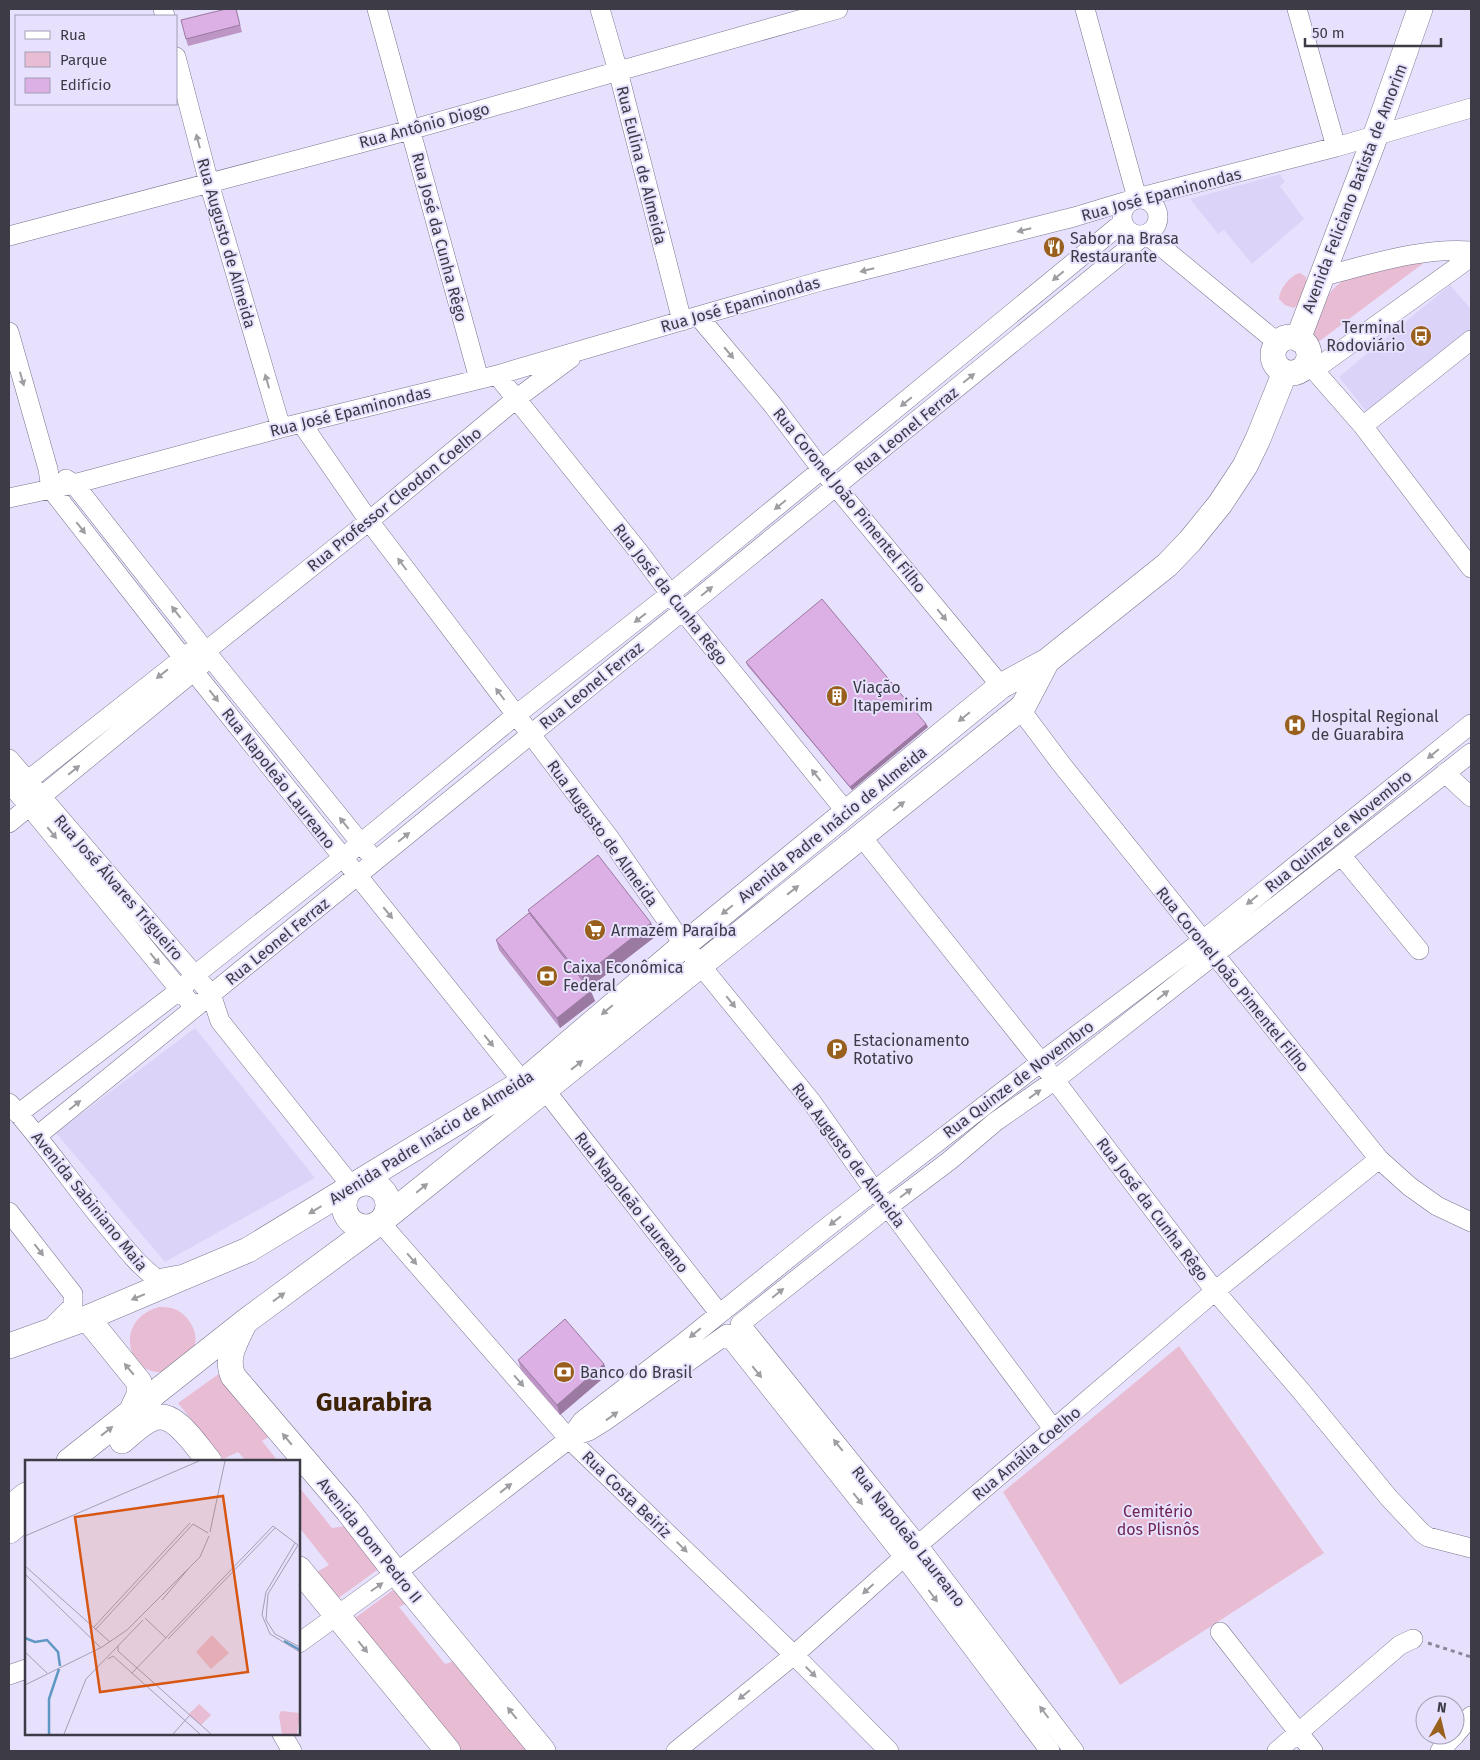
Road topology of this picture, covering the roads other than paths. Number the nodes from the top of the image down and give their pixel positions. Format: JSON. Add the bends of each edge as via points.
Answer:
{"nodes":[{"id":1,"x":377,"y":9,"type":"edge"},
{"id":2,"x":600,"y":9,"type":"edge"},
{"id":3,"x":838,"y":9,"type":"edge"},
{"id":4,"x":1084,"y":9,"type":"edge"},
{"id":5,"x":1297,"y":9,"type":"edge"},
{"id":6,"x":1420,"y":9,"type":"edge"},
{"id":7,"x":178,"y":65,"type":"edge"},
{"id":8,"x":618,"y":71,"type":"junction"},
{"id":9,"x":1471,"y":108,"type":"edge"},
{"id":10,"x":410,"y":130,"type":"junction"},
{"id":11,"x":1375,"y":137,"type":"junction"},
{"id":12,"x":1336,"y":147,"type":"junction"},
{"id":13,"x":209,"y":182,"type":"junction"},
{"id":14,"x":1173,"y":190,"type":"junction"},
{"id":15,"x":1137,"y":198,"type":"junction"},
{"id":16,"x":1159,"y":215,"type":"junction"},
{"id":17,"x":1122,"y":223,"type":"junction"},
{"id":18,"x":1146,"y":234,"type":"junction"},
{"id":19,"x":9,"y":236,"type":"edge"},
{"id":20,"x":1471,"y":251,"type":"edge"},
{"id":21,"x":1471,"y":257,"type":"edge"},
{"id":22,"x":1320,"y":277,"type":"junction"},
{"id":23,"x":690,"y":318,"type":"junction"},
{"id":24,"x":9,"y":332,"type":"edge"},
{"id":25,"x":1471,"y":340,"type":"edge"},
{"id":26,"x":1288,"y":341,"type":"junction"},
{"id":27,"x":582,"y":349,"type":"junction"},
{"id":28,"x":1302,"y":369,"type":"junction"},
{"id":29,"x":488,"y":377,"type":"junction"},
{"id":30,"x":516,"y":399,"type":"junction"},
{"id":31,"x":302,"y":424,"type":"junction"},
{"id":32,"x":1363,"y":426,"type":"junction"},
{"id":33,"x":281,"y":428,"type":"junction"},
{"id":34,"x":48,"y":468,"type":"junction"},
{"id":35,"x":822,"y":470,"type":"junction"},
{"id":36,"x":74,"y":484,"type":"junction"},
{"id":37,"x":836,"y":486,"type":"junction"},
{"id":38,"x":51,"y":489,"type":"junction"},
{"id":39,"x":17,"y":495,"type":"edge"},
{"id":40,"x":9,"y":507,"type":"edge"},
{"id":41,"x":369,"y":521,"type":"junction"},
{"id":42,"x":1471,"y":568,"type":"edge"},
{"id":43,"x":670,"y":594,"type":"junction"},
{"id":44,"x":683,"y":611,"type":"junction"},
{"id":45,"x":206,"y":651,"type":"junction"},
{"id":46,"x":1047,"y":661,"type":"junction"},
{"id":47,"x":189,"y":664,"type":"junction"},
{"id":48,"x":1001,"y":686,"type":"junction"},
{"id":49,"x":1020,"y":708,"type":"junction"},
{"id":50,"x":516,"y":715,"type":"junction"},
{"id":51,"x":1471,"y":724,"type":"edge"},
{"id":52,"x":531,"y":734,"type":"junction"},
{"id":53,"x":1471,"y":753,"type":"edge"},
{"id":54,"x":9,"y":759,"type":"edge"},
{"id":55,"x":1445,"y":773,"type":"junction"},
{"id":56,"x":15,"y":787,"type":"edge"},
{"id":57,"x":1471,"y":797,"type":"edge"},
{"id":58,"x":35,"y":801,"type":"junction"},
{"id":59,"x":846,"y":813,"type":"junction"},
{"id":60,"x":9,"y":823,"type":"edge"},
{"id":61,"x":862,"y":836,"type":"junction"},
{"id":62,"x":361,"y":844,"type":"junction"},
{"id":63,"x":1341,"y":855,"type":"junction"},
{"id":64,"x":342,"y":858,"type":"junction"},
{"id":65,"x":376,"y":861,"type":"junction"},
{"id":66,"x":358,"y":875,"type":"junction"},
{"id":67,"x":684,"y":945,"type":"junction"},
{"id":68,"x":1208,"y":948,"type":"junction"},
{"id":69,"x":1419,"y":950,"type":"dead end"},
{"id":70,"x":700,"y":964,"type":"junction"},
{"id":71,"x":195,"y":975,"type":"junction"},
{"id":72,"x":180,"y":990,"type":"junction"},
{"id":73,"x":211,"y":994,"type":"junction"},
{"id":74,"x":195,"y":1008,"type":"junction"},
{"id":75,"x":220,"y":1020,"type":"junction"},
{"id":76,"x":1041,"y":1062,"type":"junction"},
{"id":77,"x":1055,"y":1080,"type":"junction"},
{"id":78,"x":534,"y":1086,"type":"junction"},
{"id":79,"x":14,"y":1109,"type":"edge"},
{"id":80,"x":37,"y":1136,"type":"junction"},
{"id":81,"x":1379,"y":1159,"type":"junction"},
{"id":82,"x":353,"y":1188,"type":"junction"},
{"id":83,"x":874,"y":1190,"type":"junction"},
{"id":84,"x":888,"y":1207,"type":"junction"},
{"id":85,"x":9,"y":1212,"type":"edge"},
{"id":86,"x":380,"y":1222,"type":"junction"},
{"id":87,"x":1471,"y":1222,"type":"edge"},
{"id":88,"x":208,"y":1267,"type":"junction"},
{"id":89,"x":1215,"y":1291,"type":"junction"},
{"id":90,"x":719,"y":1313,"type":"junction"},
{"id":91,"x":86,"y":1318,"type":"junction"},
{"id":92,"x":246,"y":1321,"type":"junction"},
{"id":93,"x":733,"y":1329,"type":"junction"},
{"id":94,"x":47,"y":1332,"type":"junction"},
{"id":95,"x":9,"y":1346,"type":"edge"},
{"id":96,"x":131,"y":1412,"type":"junction"},
{"id":97,"x":1054,"y":1430,"type":"junction"},
{"id":98,"x":569,"y":1439,"type":"junction"},
{"id":99,"x":70,"y":1460,"type":"edge"},
{"id":100,"x":98,"y":1460,"type":"edge"},
{"id":101,"x":208,"y":1460,"type":"edge"},
{"id":102,"x":25,"y":1496,"type":"edge"},
{"id":103,"x":9,"y":1509,"type":"edge"},
{"id":104,"x":25,"y":1518,"type":"edge"},
{"id":105,"x":9,"y":1531,"type":"edge"},
{"id":106,"x":1471,"y":1548,"type":"edge"},
{"id":107,"x":911,"y":1551,"type":"junction"},
{"id":108,"x":300,"y":1570,"type":"edge"},
{"id":109,"x":396,"y":1573,"type":"junction"},
{"id":110,"x":337,"y":1615,"type":"junction"},
{"id":111,"x":1220,"y":1632,"type":"dead end"},
{"id":112,"x":1413,"y":1639,"type":"road end"},
{"id":113,"x":300,"y":1642,"type":"edge"},
{"id":114,"x":794,"y":1654,"type":"junction"},
{"id":115,"x":25,"y":1669,"type":"edge"},
{"id":116,"x":9,"y":1675,"type":"edge"},
{"id":117,"x":1298,"y":1733,"type":"junction"},
{"id":118,"x":283,"y":1735,"type":"edge"},
{"id":119,"x":292,"y":1751,"type":"edge"},
{"id":120,"x":448,"y":1751,"type":"edge"},
{"id":121,"x":543,"y":1751,"type":"edge"},
{"id":122,"x":676,"y":1751,"type":"edge"},
{"id":123,"x":889,"y":1751,"type":"edge"},
{"id":124,"x":1050,"y":1751,"type":"edge"},
{"id":125,"x":1074,"y":1751,"type":"edge"},
{"id":126,"x":1277,"y":1751,"type":"edge"},
{"id":127,"x":1312,"y":1751,"type":"edge"}],
"edges":[{"from":1,"to":10,"type":"street","name":"Rua José da Cunha Rêgo"},
{"from":2,"to":8,"type":"street","name":"Rua Eulina de Almeida"},
{"from":3,"to":8,"type":"street","name":"Rua Antônio Diogo"},
{"from":4,"to":15,"type":"street"},
{"from":5,"to":12,"type":"street"},
{"from":6,"to":11,"type":"main road","name":"Avenida Feliciano Batista de Amorim"},
{"from":13,"to":7,"type":"street","name":"Rua Augusto de Almeida","one_way":true},
{"from":8,"to":10,"type":"street","name":"Rua Antônio Diogo"},
{"from":8,"to":23,"type":"street","name":"Rua Eulina de Almeida"},
{"from":9,"to":11,"type":"street","name":"Rua José Epaminondas"},
{"from":10,"to":13,"type":"street","name":"Rua Antônio Diogo"},
{"from":10,"to":29,"type":"street","name":"Rua José da Cunha Rêgo"},
{"from":11,"to":12,"type":"street","name":"Rua José Epaminondas"},
{"from":11,"to":22,"type":"main road","name":"Avenida Feliciano Batista de Amorim"},
{"from":12,"to":14,"type":"street","name":"Rua José Epaminondas"},
{"from":13,"to":19,"type":"street","name":"Rua Antônio Diogo"},
{"from":33,"to":13,"type":"street","name":"Rua Augusto de Almeida","one_way":true},
{"from":14,"to":15,"type":"street","name":"Rua José Epaminondas"},
{"from":14,"to":16,"type":"street"},
{"from":15,"to":16,"type":"street","via":[[1149,200]]},
{"from":15,"to":17,"type":"street","via":[[1124,207]]},
{"from":15,"to":23,"type":"street","name":"Rua José Epaminondas","one_way":true},
{"from":16,"to":18,"type":"street","via":[[1155,227]]},
{"from":17,"to":18,"type":"street","via":[[1130,232]]},
{"from":17,"to":35,"type":"street","name":"Rua Leonel Ferraz","one_way":true},
{"from":18,"to":26,"type":"street"},
{"from":37,"to":18,"type":"street","name":"Rua Leonel Ferraz","one_way":true},
{"from":20,"to":22,"type":"street","via":[[1403,256]]},
{"from":21,"to":28,"type":"street"},
{"from":22,"to":26,"type":"main road","name":"Avenida Feliciano Batista de Amorim"},
{"from":23,"to":27,"type":"street","name":"Rua José Epaminondas"},
{"from":23,"to":35,"type":"street","name":"Rua Coronel João Pimentel Filho","one_way":true,"via":[[772,404]]},
{"from":24,"to":34,"type":"street","name":"Rua Napoleão Laureano","one_way":true},
{"from":25,"to":32,"type":"street"},
{"from":26,"to":28,"type":"main road","name":"Avenida Feliciano Batista de Amorim","via":[[1273,354],[1274,360],[1280,369]]},
{"from":27,"to":29,"type":"street","name":"Rua José Epaminondas"},
{"from":27,"to":30,"type":"street","name":"Rua Professor Cleodon Coelho"},
{"from":28,"to":32,"type":"street"},
{"from":28,"to":46,"type":"main road","name":"Avenida Padre Inácio de Almeida","via":[[1245,466],[1208,519],[1167,565]]},
{"from":29,"to":30,"type":"street","name":"Rua José da Cunha Rêgo"},
{"from":29,"to":31,"type":"street","name":"Rua José Epaminondas"},
{"from":30,"to":41,"type":"street","name":"Rua Professor Cleodon Coelho"},
{"from":30,"to":43,"type":"street","name":"Rua José da Cunha Rêgo"},
{"from":31,"to":33,"type":"street","name":"Rua José Epaminondas"},
{"from":31,"to":41,"type":"street","name":"Rua Augusto de Almeida"},
{"from":32,"to":42,"type":"street"},
{"from":33,"to":36,"type":"street","name":"Rua José Epaminondas"},
{"from":34,"to":36,"type":"street","name":"Rua Napoleão Laureano"},
{"from":34,"to":38,"type":"street","name":"Rua Napoleão Laureano"},
{"from":35,"to":37,"type":"street","name":"Rua Coronel João Pimentel Filho"},
{"from":35,"to":43,"type":"street","name":"Rua Leonel Ferraz","one_way":true},
{"from":36,"to":38,"type":"street","name":"Rua José Epaminondas"},
{"from":45,"to":36,"type":"street","name":"Rua Napoleão Laureano","one_way":true},
{"from":44,"to":37,"type":"street","name":"Rua Leonel Ferraz","one_way":true},
{"from":37,"to":48,"type":"street","name":"Rua Coronel João Pimentel Filho","one_way":true},
{"from":38,"to":39,"type":"street","name":"Rua José Epaminondas"},
{"from":38,"to":47,"type":"street","name":"Rua Napoleão Laureano","one_way":true},
{"from":39,"to":40,"type":"street"},
{"from":41,"to":45,"type":"street","name":"Rua Professor Cleodon Coelho"},
{"from":50,"to":41,"type":"street","name":"Rua Augusto de Almeida","one_way":true},
{"from":43,"to":44,"type":"street","name":"Rua José da Cunha Rêgo"},
{"from":43,"to":50,"type":"street","name":"Rua Leonel Ferraz","one_way":true},
{"from":44,"to":52,"type":"street","name":"Rua Leonel Ferraz"},
{"from":59,"to":44,"type":"street","name":"Rua José da Cunha Rêgo","one_way":true},
{"from":45,"to":47,"type":"street","name":"Rua Professor Cleodon Coelho"},
{"from":62,"to":45,"type":"street","name":"Rua Napoleão Laureano","one_way":true},
{"from":46,"to":48,"type":"main road","name":"Avenida Padre Inácio de Almeida"},
{"from":46,"to":49,"type":"main road","name":"Avenida Padre Inácio de Almeida"},
{"from":47,"to":56,"type":"street","name":"Rua Professor Cleodon Coelho","one_way":true},
{"from":58,"to":47,"type":"street","name":"Rua Professor Cleodon Coelho","one_way":true},
{"from":47,"to":64,"type":"street","name":"Rua Napoleão Laureano","one_way":true},
{"from":48,"to":49,"type":"main road","via":[[995,699],[998,708],[1006,712]]},
{"from":48,"to":59,"type":"main road","name":"Avenida Padre Inácio de Almeida","one_way":true},
{"from":61,"to":49,"type":"main road","name":"Avenida Padre Inácio de Almeida","one_way":true},
{"from":49,"to":68,"type":"street","name":"Rua Coronel João Pimentel Filho"},
{"from":50,"to":52,"type":"street","name":"Rua Augusto de Almeida"},
{"from":50,"to":62,"type":"street","name":"Rua Leonel Ferraz"},
{"from":51,"to":68,"type":"street","name":"Rua Quinze de Novembro","one_way":true},
{"from":65,"to":52,"type":"street","name":"Rua Leonel Ferraz","one_way":true},
{"from":52,"to":67,"type":"street","name":"Rua Augusto de Almeida"},
{"from":53,"to":55,"type":"street","name":"Rua Quinze de Novembro"},
{"from":54,"to":56,"type":"street","name":"Rua José Álvares Trigueiro"},
{"from":55,"to":57,"type":"street"},
{"from":55,"to":63,"type":"street","name":"Rua Quinze de Novembro"},
{"from":56,"to":58,"type":"street","name":"Rua José Álvares Trigueiro"},
{"from":58,"to":60,"type":"street","name":"Rua Professor Cleodon Coelho"},
{"from":58,"to":71,"type":"street","name":"Rua José Álvares Trigueiro"},
{"from":58,"to":72,"type":"street","name":"Rua José Álvares Trigueiro","one_way":true},
{"from":59,"to":61,"type":"main road","via":[[855,811],[863,814],[868,825]]},
{"from":59,"to":67,"type":"main road","name":"Avenida Padre Inácio de Almeida","one_way":true},
{"from":70,"to":61,"type":"main road","name":"Avenida Padre Inácio de Almeida","one_way":true},
{"from":61,"to":76,"type":"street","name":"Rua José da Cunha Rêgo"},
{"from":62,"to":64,"type":"street","name":"Rua Leonel Ferraz"},
{"from":62,"to":65,"type":"street","name":"Rua Napoleão Laureano"},
{"from":63,"to":68,"type":"street","name":"Rua Quinze de Novembro"},
{"from":63,"to":69,"type":"street"},
{"from":64,"to":66,"type":"street","name":"Rua Napoleão Laureano"},
{"from":64,"to":71,"type":"street","name":"Rua Leonel Ferraz"},
{"from":65,"to":66,"type":"street","name":"Rua Leonel Ferraz"},
{"from":66,"to":73,"type":"street","name":"Rua Leonel Ferraz"},
{"from":66,"to":78,"type":"street","name":"Rua Napoleão Laureano","one_way":true},
{"from":67,"to":70,"type":"street","name":"Rua Augusto de Almeida"},
{"from":67,"to":78,"type":"main road","name":"Avenida Padre Inácio de Almeida","one_way":true},
{"from":68,"to":76,"type":"street","name":"Rua Quinze de Novembro"},
{"from":77,"to":68,"type":"street","name":"Rua Quinze de Novembro","one_way":true},
{"from":68,"to":81,"type":"street","name":"Rua Coronel João Pimentel Filho"},
{"from":78,"to":70,"type":"main road","name":"Avenida Padre Inácio de Almeida","one_way":true},
{"from":70,"to":83,"type":"street","name":"Rua Augusto de Almeida","one_way":true,"via":[[811,1101]]},
{"from":71,"to":72,"type":"street","name":"Rua Leonel Ferraz"},
{"from":71,"to":73,"type":"street","name":"Rua José Álvares Trigueiro"},
{"from":72,"to":74,"type":"street","name":"Rua José Álvares Trigueiro"},
{"from":72,"to":79,"type":"street","name":"Rua Leonel Ferraz"},
{"from":73,"to":74,"type":"street","name":"Rua Leonel Ferraz"},
{"from":73,"to":75,"type":"street","name":"Rua José Álvares Trigueiro"},
{"from":74,"to":75,"type":"street","name":"Rua José Álvares Trigueiro"},
{"from":80,"to":74,"type":"street","name":"Rua Leonel Ferraz","one_way":true},
{"from":75,"to":82,"type":"street","name":"Rua José Álvares Trigueiro"},
{"from":76,"to":77,"type":"street","name":"Rua José da Cunha Rêgo"},
{"from":76,"to":83,"type":"street","name":"Rua Quinze de Novembro"},
{"from":84,"to":77,"type":"street","name":"Rua Quinze de Novembro","one_way":true,"via":[[995,1122]]},
{"from":77,"to":89,"type":"street","name":"Rua José da Cunha Rêgo"},
{"from":78,"to":82,"type":"main road","name":"Avenida Padre Inácio de Almeida"},
{"from":86,"to":78,"type":"main road","name":"Avenida Padre Inácio de Almeida","one_way":true},
{"from":78,"to":90,"type":"street","name":"Rua Napoleão Laureano"},
{"from":79,"to":80,"type":"street","name":"Avenida Sabiniano Maia"},
{"from":80,"to":88,"type":"street","name":"Avenida Sabiniano Maia","via":[[85,1201],[143,1269],[157,1279]]},
{"from":81,"to":87,"type":"street","name":"Rua Coronel João Pimentel Filho","via":[[1438,1206]]},
{"from":81,"to":89,"type":"street","name":"Rua Amália Coelho"},
{"from":82,"to":86,"type":"main road","via":[[348,1193],[344,1208],[352,1221],[365,1227]]},
{"from":82,"to":88,"type":"main road","name":"Avenida Padre Inácio de Almeida","one_way":true,"via":[[248,1250]]},
{"from":83,"to":84,"type":"street","name":"Rua Augusto de Almeida"},
{"from":83,"to":90,"type":"street","name":"Rua Quinze de Novembro","one_way":true},
{"from":93,"to":84,"type":"street","name":"Rua Quinze de Novembro","one_way":true},
{"from":84,"to":97,"type":"street","name":"Rua Augusto de Almeida"},
{"from":85,"to":94,"type":"street","one_way":true,"via":[[73,1294],[73,1306]]},
{"from":92,"to":86,"type":"main road","name":"Avenida Padre Inácio de Almeida","one_way":true},
{"from":86,"to":98,"type":"street","name":"Rua Costa Beiriz","one_way":true},
{"from":88,"to":91,"type":"main road","name":"Avenida Padre Inácio de Almeida","one_way":true},
{"from":89,"to":97,"type":"street","name":"Rua Amália Coelho"},
{"from":89,"to":106,"type":"street","name":"Rua José da Cunha Rêgo","via":[[1417,1528],[1428,1537]]},
{"from":90,"to":93,"type":"street","name":"Rua Napoleão Laureano","via":[[727,1310],[738,1316]]},
{"from":90,"to":98,"type":"street","name":"Rua Quinze de Novembro","one_way":true,"via":[[582,1421]]},
{"from":91,"to":94,"type":"main road","name":"Avenida Padre Inácio de Almeida"},
{"from":96,"to":91,"type":"main road","one_way":true,"via":[[139,1395],[138,1382]]},
{"from":92,"to":96,"type":"main road","name":"Avenida Padre Inácio de Almeida"},
{"from":109,"to":92,"type":"main road","name":"Avenida Dom Pedro II","one_way":true,"via":[[348,1511],[233,1376],[230,1354]]},
{"from":98,"to":93,"type":"street","name":"Rua Quinze de Novembro","one_way":true,"via":[[605,1421]]},
{"from":93,"to":107,"type":"street","name":"Rua Napoleão Laureano"},
{"from":94,"to":95,"type":"main road","name":"Avenida Padre Inácio de Almeida"},
{"from":99,"to":96,"type":"main road","name":"Avenida Padre Inácio de Almeida","one_way":true},
{"from":97,"to":107,"type":"street","name":"Rua Amália Coelho"},
{"from":109,"to":98,"type":"street","name":"Rua Quinze de Novembro","one_way":true},
{"from":98,"to":114,"type":"street","name":"Rua Costa Beiriz","one_way":true},
{"from":100,"to":101,"type":"main road","via":[[153,1418],[167,1417],[178,1424]]},
{"from":102,"to":103,"type":"main road"},
{"from":104,"to":105,"type":"main road"},
{"from":107,"to":114,"type":"street","name":"Rua Amália Coelho","one_way":true},
{"from":107,"to":124,"type":"street","name":"Rua Napoleão Laureano","one_way":true},
{"from":125,"to":107,"type":"street","name":"Rua Napoleão Laureano","one_way":true},
{"from":108,"to":110,"type":"main road"},
{"from":110,"to":109,"type":"street","name":"Rua Quinze de Novembro","one_way":true},
{"from":121,"to":109,"type":"main road","name":"Avenida Dom Pedro II","one_way":true},
{"from":110,"to":113,"type":"street","name":"Rua Quinze de Novembro"},
{"from":110,"to":120,"type":"main road","one_way":true},
{"from":111,"to":117,"type":"street"},
{"from":112,"to":117,"type":"street","via":[[1400,1645]]},
{"from":114,"to":122,"type":"street","name":"Rua Amália Coelho","one_way":true},
{"from":114,"to":123,"type":"street","name":"Rua Costa Beiriz","one_way":true},
{"from":115,"to":116,"type":"street"},
{"from":117,"to":126,"type":"street"},
{"from":117,"to":127,"type":"street"},
{"from":118,"to":119,"type":"street"}]}
